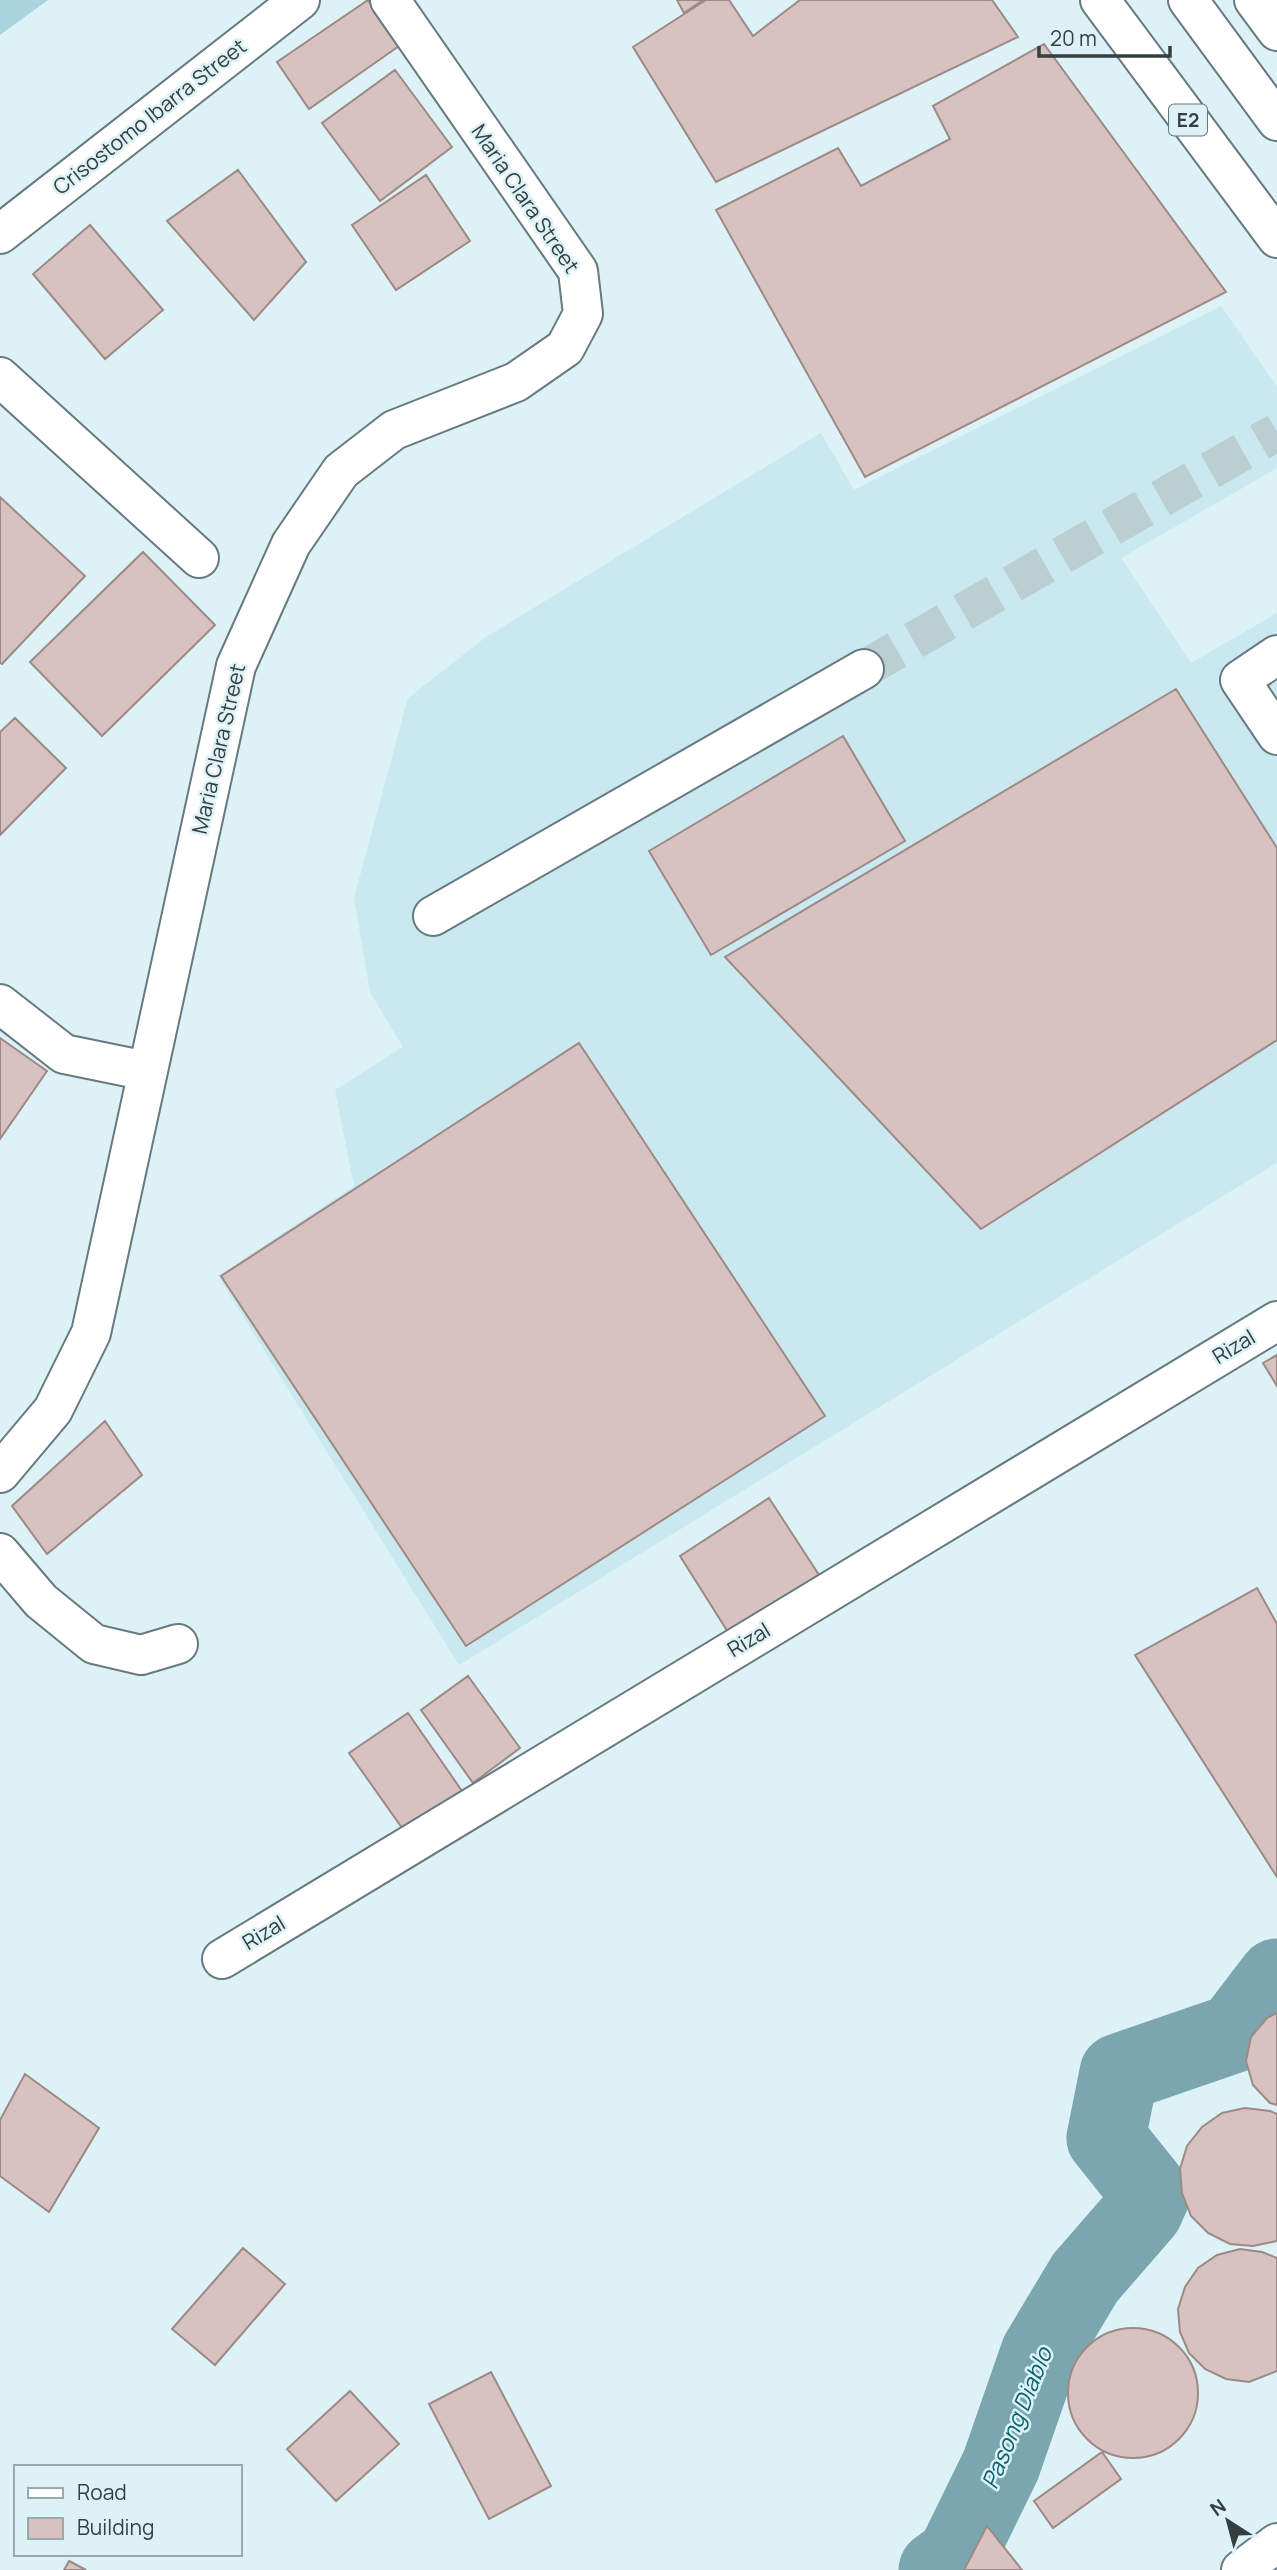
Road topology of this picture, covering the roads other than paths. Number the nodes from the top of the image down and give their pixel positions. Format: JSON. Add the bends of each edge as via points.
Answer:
{"nodes":[{"id":1,"x":300,"y":0,"type":"edge"},
{"id":2,"x":390,"y":0,"type":"edge"},
{"id":3,"x":1098,"y":0,"type":"edge"},
{"id":4,"x":1188,"y":0,"type":"edge"},
{"id":5,"x":1211,"y":0,"type":"edge"},
{"id":6,"x":1254,"y":0,"type":"edge"},
{"id":7,"x":1277,"y":31,"type":"edge"},
{"id":8,"x":1277,"y":90,"type":"edge"},
{"id":9,"x":1277,"y":121,"type":"edge"},
{"id":10,"x":0,"y":234,"type":"edge"},
{"id":11,"x":1277,"y":238,"type":"edge"},
{"id":12,"x":1277,"y":246,"type":"edge"},
{"id":13,"x":0,"y":377,"type":"edge"},
{"id":14,"x":199,"y":558,"type":"dead end"},
{"id":15,"x":1277,"y":655,"type":"edge"},
{"id":16,"x":864,"y":669,"type":"tunnel mouth"},
{"id":17,"x":1277,"y":735,"type":"edge"},
{"id":18,"x":433,"y":916,"type":"dead end"},
{"id":19,"x":0,"y":1004,"type":"edge"},
{"id":20,"x":147,"y":1071,"type":"junction"},
{"id":21,"x":1277,"y":1321,"type":"edge"},
{"id":22,"x":0,"y":1473,"type":"edge"},
{"id":23,"x":0,"y":1553,"type":"edge"},
{"id":24,"x":178,"y":1644,"type":"dead end"},
{"id":25,"x":222,"y":1959,"type":"dead end"},
{"id":26,"x":1277,"y":2543,"type":"edge"},
{"id":27,"x":1241,"y":2570,"type":"edge"}],
"edges":[{"from":1,"to":10,"type":"main road","name":"Crisostomo Ibarra Street"},
{"from":2,"to":20,"type":"main road","name":"Maria Clara Street","via":[[578,271],[583,314],[565,348],[516,382],[394,430],[341,471],[291,544],[236,666]]},
{"from":3,"to":11,"type":"main road","number":"E2"},
{"from":3,"to":12,"type":"main road"},
{"from":4,"to":9,"type":"main road"},
{"from":5,"to":8,"type":"main road"},
{"from":6,"to":7,"type":"main road"},
{"from":13,"to":14,"type":"main road"},
{"from":15,"to":17,"type":"main road","via":[[1240,680]]},
{"from":16,"to":18,"type":"main road"},
{"from":19,"to":20,"type":"main road","via":[[64,1054]]},
{"from":20,"to":22,"type":"main road","name":"Maria Clara Street","via":[[90,1333],[53,1410]]},
{"from":21,"to":25,"type":"main road","name":"Rizal"},
{"from":23,"to":24,"type":"main road","via":[[41,1601],[94,1644],[141,1655]]},
{"from":26,"to":27,"type":"main road"}]}
